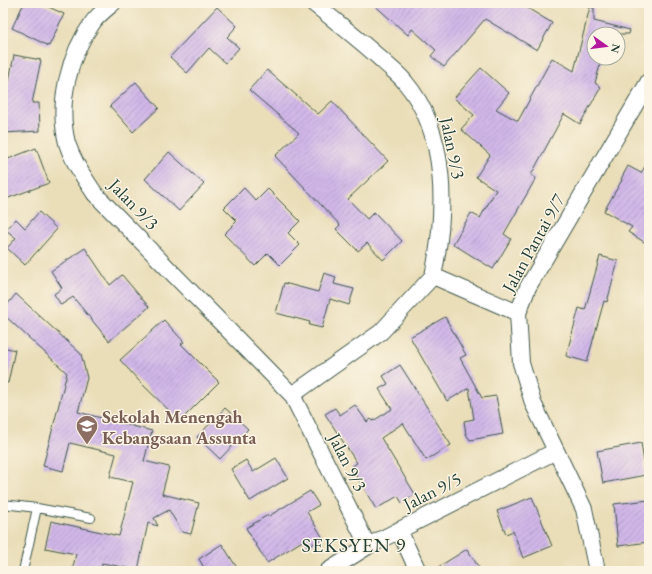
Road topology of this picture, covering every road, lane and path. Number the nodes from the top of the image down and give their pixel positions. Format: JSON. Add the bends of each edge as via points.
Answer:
{"nodes":[{"id":1,"x":113,"y":3,"type":"edge"},
{"id":2,"x":313,"y":3,"type":"edge"},
{"id":3,"x":644,"y":3,"type":"edge"},
{"id":4,"x":649,"y":6,"type":"edge"},
{"id":5,"x":649,"y":82,"type":"edge"},
{"id":6,"x":433,"y":276,"type":"junction"},
{"id":7,"x":518,"y":313,"type":"junction"},
{"id":8,"x":292,"y":395,"type":"junction"},
{"id":9,"x":556,"y":451,"type":"junction"},
{"id":10,"x":3,"y":504,"type":"edge"},
{"id":11,"x":37,"y":508,"type":"junction"},
{"id":12,"x":91,"y":518,"type":"dead end"},
{"id":13,"x":399,"y":530,"type":"junction"},
{"id":14,"x":368,"y":546,"type":"junction"},
{"id":15,"x":23,"y":571,"type":"edge"},
{"id":16,"x":328,"y":571,"type":"edge"},
{"id":17,"x":418,"y":571,"type":"edge"},
{"id":18,"x":597,"y":571,"type":"edge"}],
"edges":[{"from":1,"to":8,"type":"street","name":"Jalan 9/3","via":[[93,22],[78,48],[66,90],[63,118],[67,143],[76,166],[95,194]]},
{"from":2,"to":6,"type":"street","name":"Jalan 9/3","via":[[405,81],[426,116],[434,141],[442,194],[439,250]]},
{"from":3,"to":4,"type":"path"},
{"from":5,"to":7,"type":"street","name":"Jalan Pantai 9/7","via":[[528,287]]},
{"from":6,"to":7,"type":"street"},
{"from":6,"to":8,"type":"street","name":"Jalan 9/3","via":[[381,332]]},
{"from":7,"to":9,"type":"street","name":"Jalan Pantai 9/7","via":[[521,363],[533,403]]},
{"from":8,"to":14,"type":"street","name":"Jalan 9/3"},
{"from":9,"to":13,"type":"street","name":"Jalan 9/5"},
{"from":9,"to":18,"type":"street","name":"Jalan Pantai 9/7","via":[[584,509]]},
{"from":10,"to":11,"type":"lane"},
{"from":11,"to":12,"type":"lane"},
{"from":11,"to":15,"type":"lane"},
{"from":13,"to":14,"type":"street","name":"Jalan 9/5"},
{"from":13,"to":17,"type":"street"},
{"from":14,"to":16,"type":"street","name":"Jalan 9/5"}]}
